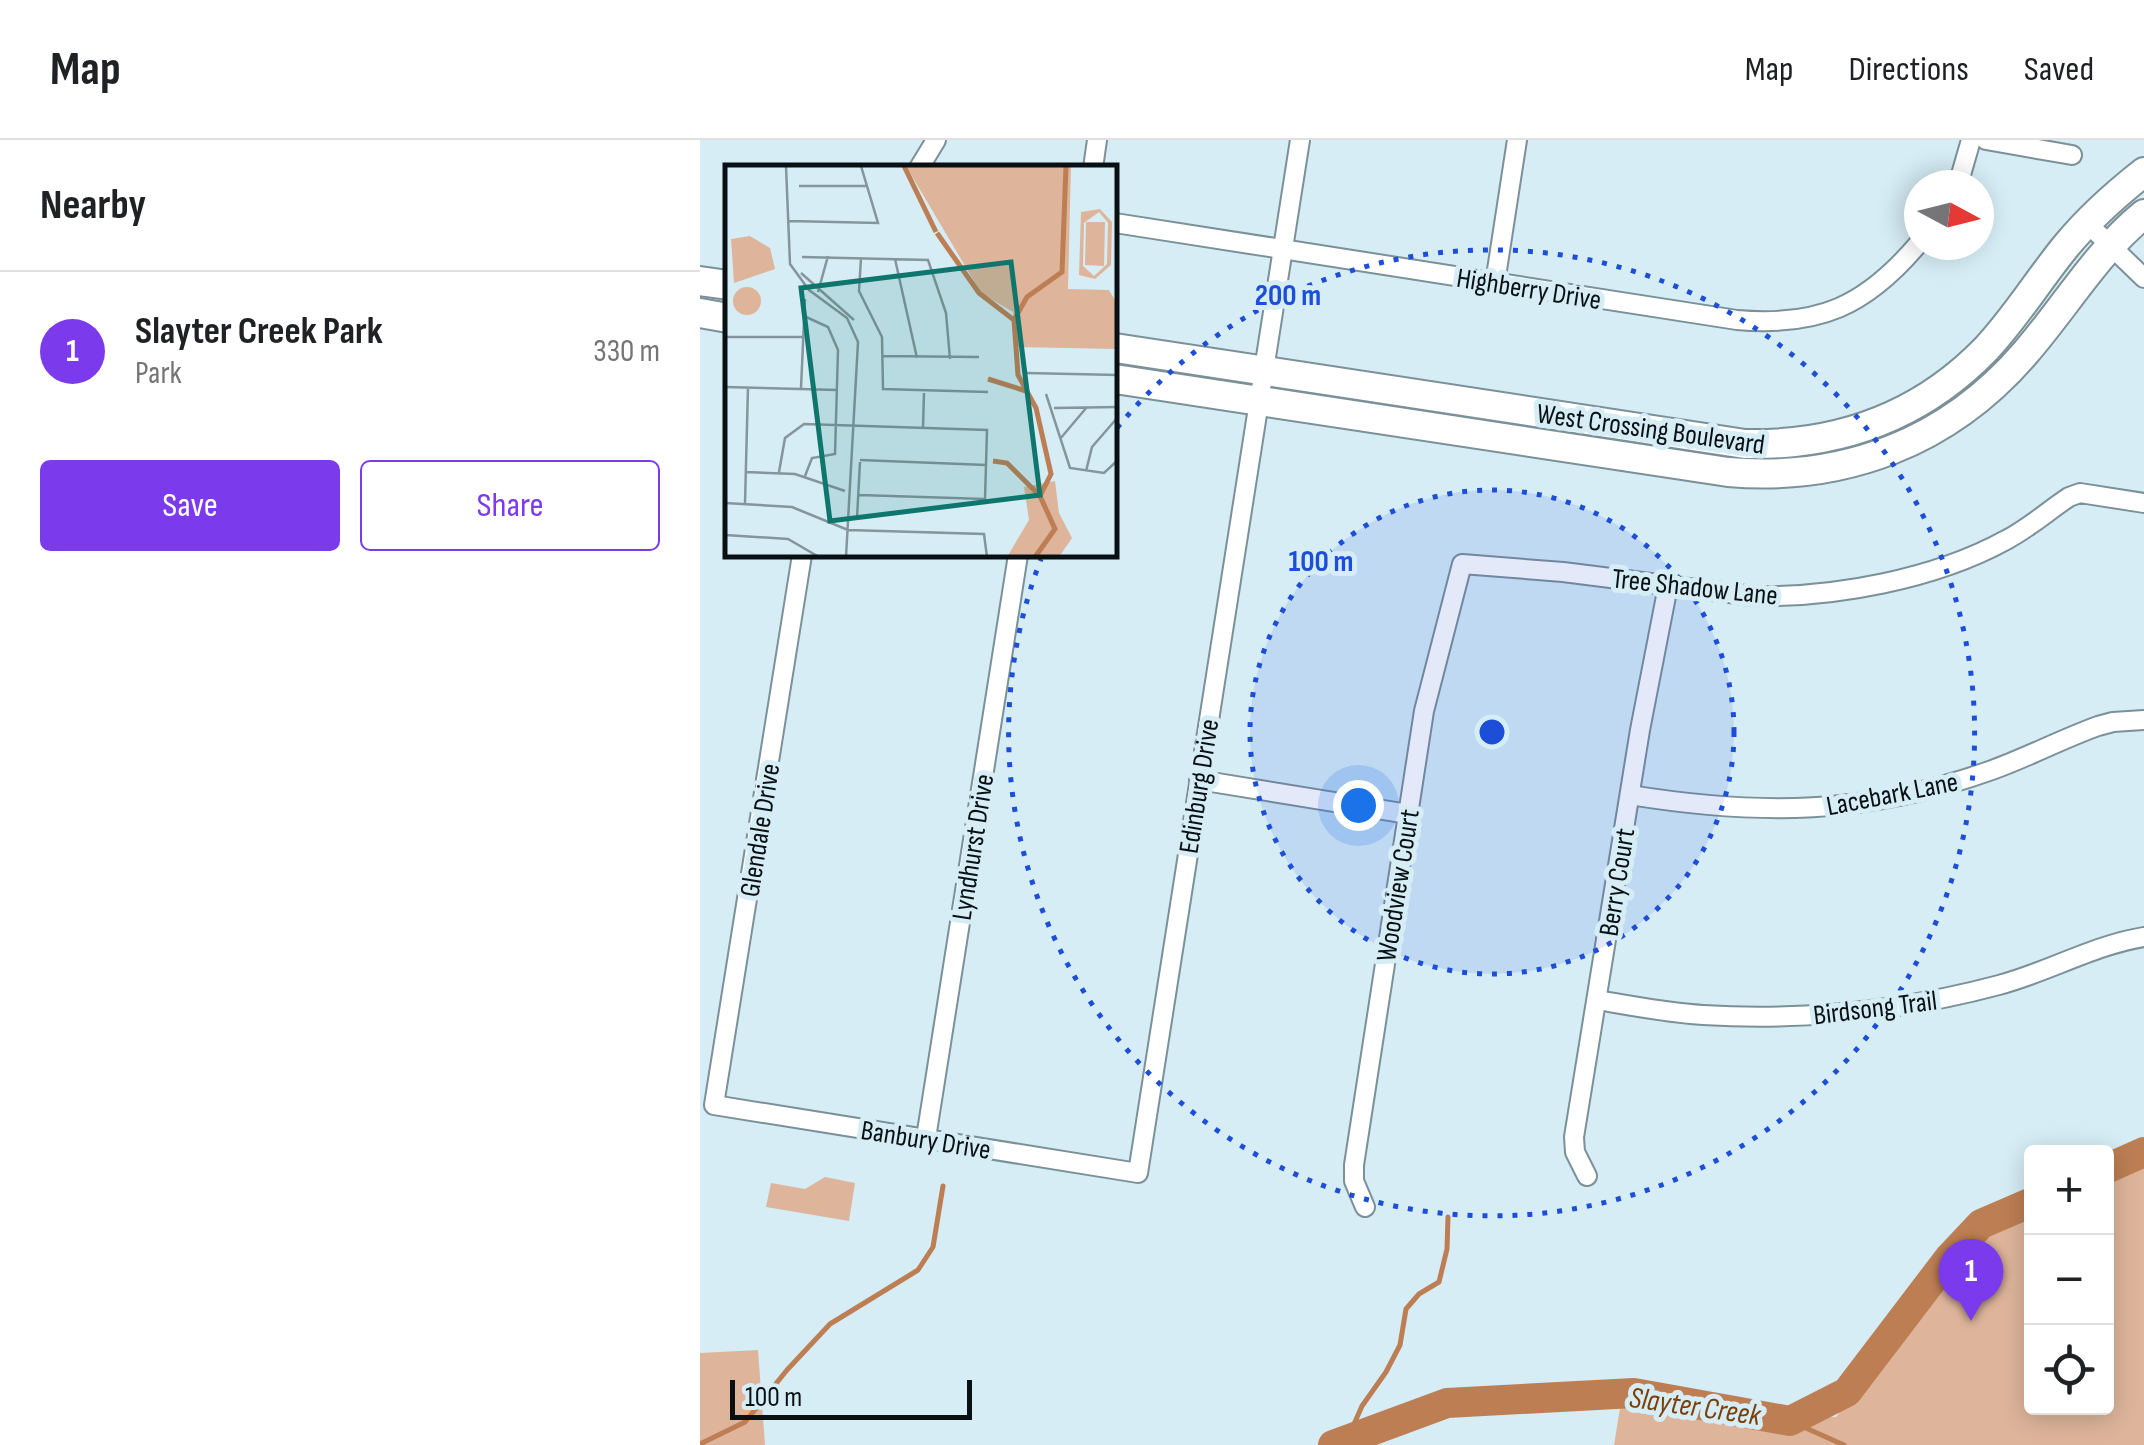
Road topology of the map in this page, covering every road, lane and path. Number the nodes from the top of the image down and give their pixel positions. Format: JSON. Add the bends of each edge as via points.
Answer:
{"nodes":[{"id":1,"x":936,"y":140,"type":"edge"},
{"id":2,"x":1096,"y":140,"type":"edge"},
{"id":3,"x":1300,"y":140,"type":"edge"},
{"id":4,"x":1517,"y":140,"type":"edge"},
{"id":5,"x":1971,"y":140,"type":"edge"},
{"id":6,"x":1986,"y":140,"type":"edge"},
{"id":7,"x":2072,"y":155,"type":"dead end"},
{"id":8,"x":921,"y":165,"type":"edge"},
{"id":9,"x":1092,"y":165,"type":"edge"},
{"id":10,"x":1964,"y":170,"type":"edge"},
{"id":11,"x":2144,"y":172,"type":"edge"},
{"id":12,"x":2144,"y":214,"type":"edge"},
{"id":13,"x":2087,"y":223,"type":"junction"},
{"id":14,"x":1118,"y":224,"type":"edge"},
{"id":15,"x":2110,"y":245,"type":"junction"},
{"id":16,"x":1284,"y":250,"type":"junction"},
{"id":17,"x":1904,"y":259,"type":"edge"},
{"id":18,"x":2144,"y":278,"type":"edge"},
{"id":19,"x":700,"y":281,"type":"edge"},
{"id":20,"x":1495,"y":283,"type":"junction"},
{"id":21,"x":725,"y":285,"type":"edge"},
{"id":22,"x":700,"y":313,"type":"edge"},
{"id":23,"x":725,"y":317,"type":"edge"},
{"id":24,"x":1118,"y":348,"type":"edge"},
{"id":25,"x":1264,"y":371,"type":"junction"},
{"id":26,"x":1118,"y":379,"type":"edge"},
{"id":27,"x":1259,"y":400,"type":"junction"},
{"id":28,"x":2144,"y":503,"type":"edge"},
{"id":29,"x":802,"y":558,"type":"edge"},
{"id":30,"x":1018,"y":558,"type":"edge"},
{"id":31,"x":1462,"y":564,"type":"joint"},
{"id":32,"x":1668,"y":586,"type":"junction"},
{"id":33,"x":2144,"y":720,"type":"edge"},
{"id":34,"x":1199,"y":780,"type":"junction"},
{"id":35,"x":1630,"y":796,"type":"junction"},
{"id":36,"x":1408,"y":814,"type":"junction"},
{"id":37,"x":2144,"y":936,"type":"edge"},
{"id":38,"x":1597,"y":1000,"type":"junction"},
{"id":39,"x":714,"y":1105,"type":"joint"},
{"id":40,"x":926,"y":1138,"type":"junction"},
{"id":41,"x":1138,"y":1173,"type":"joint"},
{"id":42,"x":1587,"y":1176,"type":"dead end"},
{"id":43,"x":1364,"y":1207,"type":"dead end"}],
"edges":[{"from":1,"to":8,"type":"street"},
{"from":2,"to":9,"type":"street"},
{"from":3,"to":16,"type":"street","name":"Edinburg Drive"},
{"from":4,"to":20,"type":"street"},
{"from":5,"to":10,"type":"street"},
{"from":6,"to":7,"type":"street"},
{"from":11,"to":13,"type":"street","name":"West Crossing Boulevard"},
{"from":12,"to":15,"type":"street","name":"West Crossing Boulevard"},
{"from":13,"to":15,"type":"street"},
{"from":13,"to":25,"type":"street","name":"West Crossing Boulevard","via":[[1988,347],[1958,374],[1877,423],[1821,440],[1744,444]]},
{"from":14,"to":16,"type":"street","name":"Highberry Drive"},
{"from":15,"to":18,"type":"street"},
{"from":15,"to":27,"type":"street","name":"West Crossing Boulevard","via":[[1998,384],[1929,433],[1853,463],[1764,475],[1728,472]]},
{"from":16,"to":20,"type":"street","name":"Highberry Drive"},
{"from":16,"to":25,"type":"street","name":"Edinburg Drive"},
{"from":17,"to":20,"type":"street","name":"Highberry Drive","via":[[1847,304],[1786,322]]},
{"from":19,"to":21,"type":"street"},
{"from":22,"to":23,"type":"street"},
{"from":24,"to":25,"type":"street","name":"West Crossing Boulevard"},
{"from":25,"to":27,"type":"street","name":"Edinburg Drive"},
{"from":26,"to":27,"type":"street","name":"West Crossing Boulevard"},
{"from":27,"to":34,"type":"street","name":"Edinburg Drive"},
{"from":28,"to":32,"type":"street","name":"Tree Shadow Lane","via":[[2070,496],[2007,540],[1875,585],[1753,596]]},
{"from":29,"to":39,"type":"street","name":"Glendale Drive"},
{"from":30,"to":40,"type":"street","name":"Lyndhurst Drive"},
{"from":31,"to":32,"type":"street","name":"Tree Shadow Lane"},
{"from":31,"to":36,"type":"street","name":"Woodview Court","via":[[1427,698]]},
{"from":32,"to":35,"type":"street","name":"Berry Court"},
{"from":33,"to":35,"type":"street","name":"Lacebark Lane","via":[[2098,726],[1972,777],[1864,802],[1757,810]]},
{"from":34,"to":36,"type":"street"},
{"from":34,"to":41,"type":"street","name":"Edinburg Drive"},
{"from":35,"to":38,"type":"street","name":"Berry Court"},
{"from":36,"to":43,"type":"street","name":"Woodview Court","via":[[1353,1173]]},
{"from":37,"to":38,"type":"street","name":"Birdsong Trail","via":[[2019,980],[1881,1010],[1733,1016]]},
{"from":38,"to":42,"type":"street","name":"Berry Court","via":[[1574,1137]]},
{"from":39,"to":40,"type":"street","name":"Banbury Drive"},
{"from":40,"to":41,"type":"street","name":"Banbury Drive"}]}
